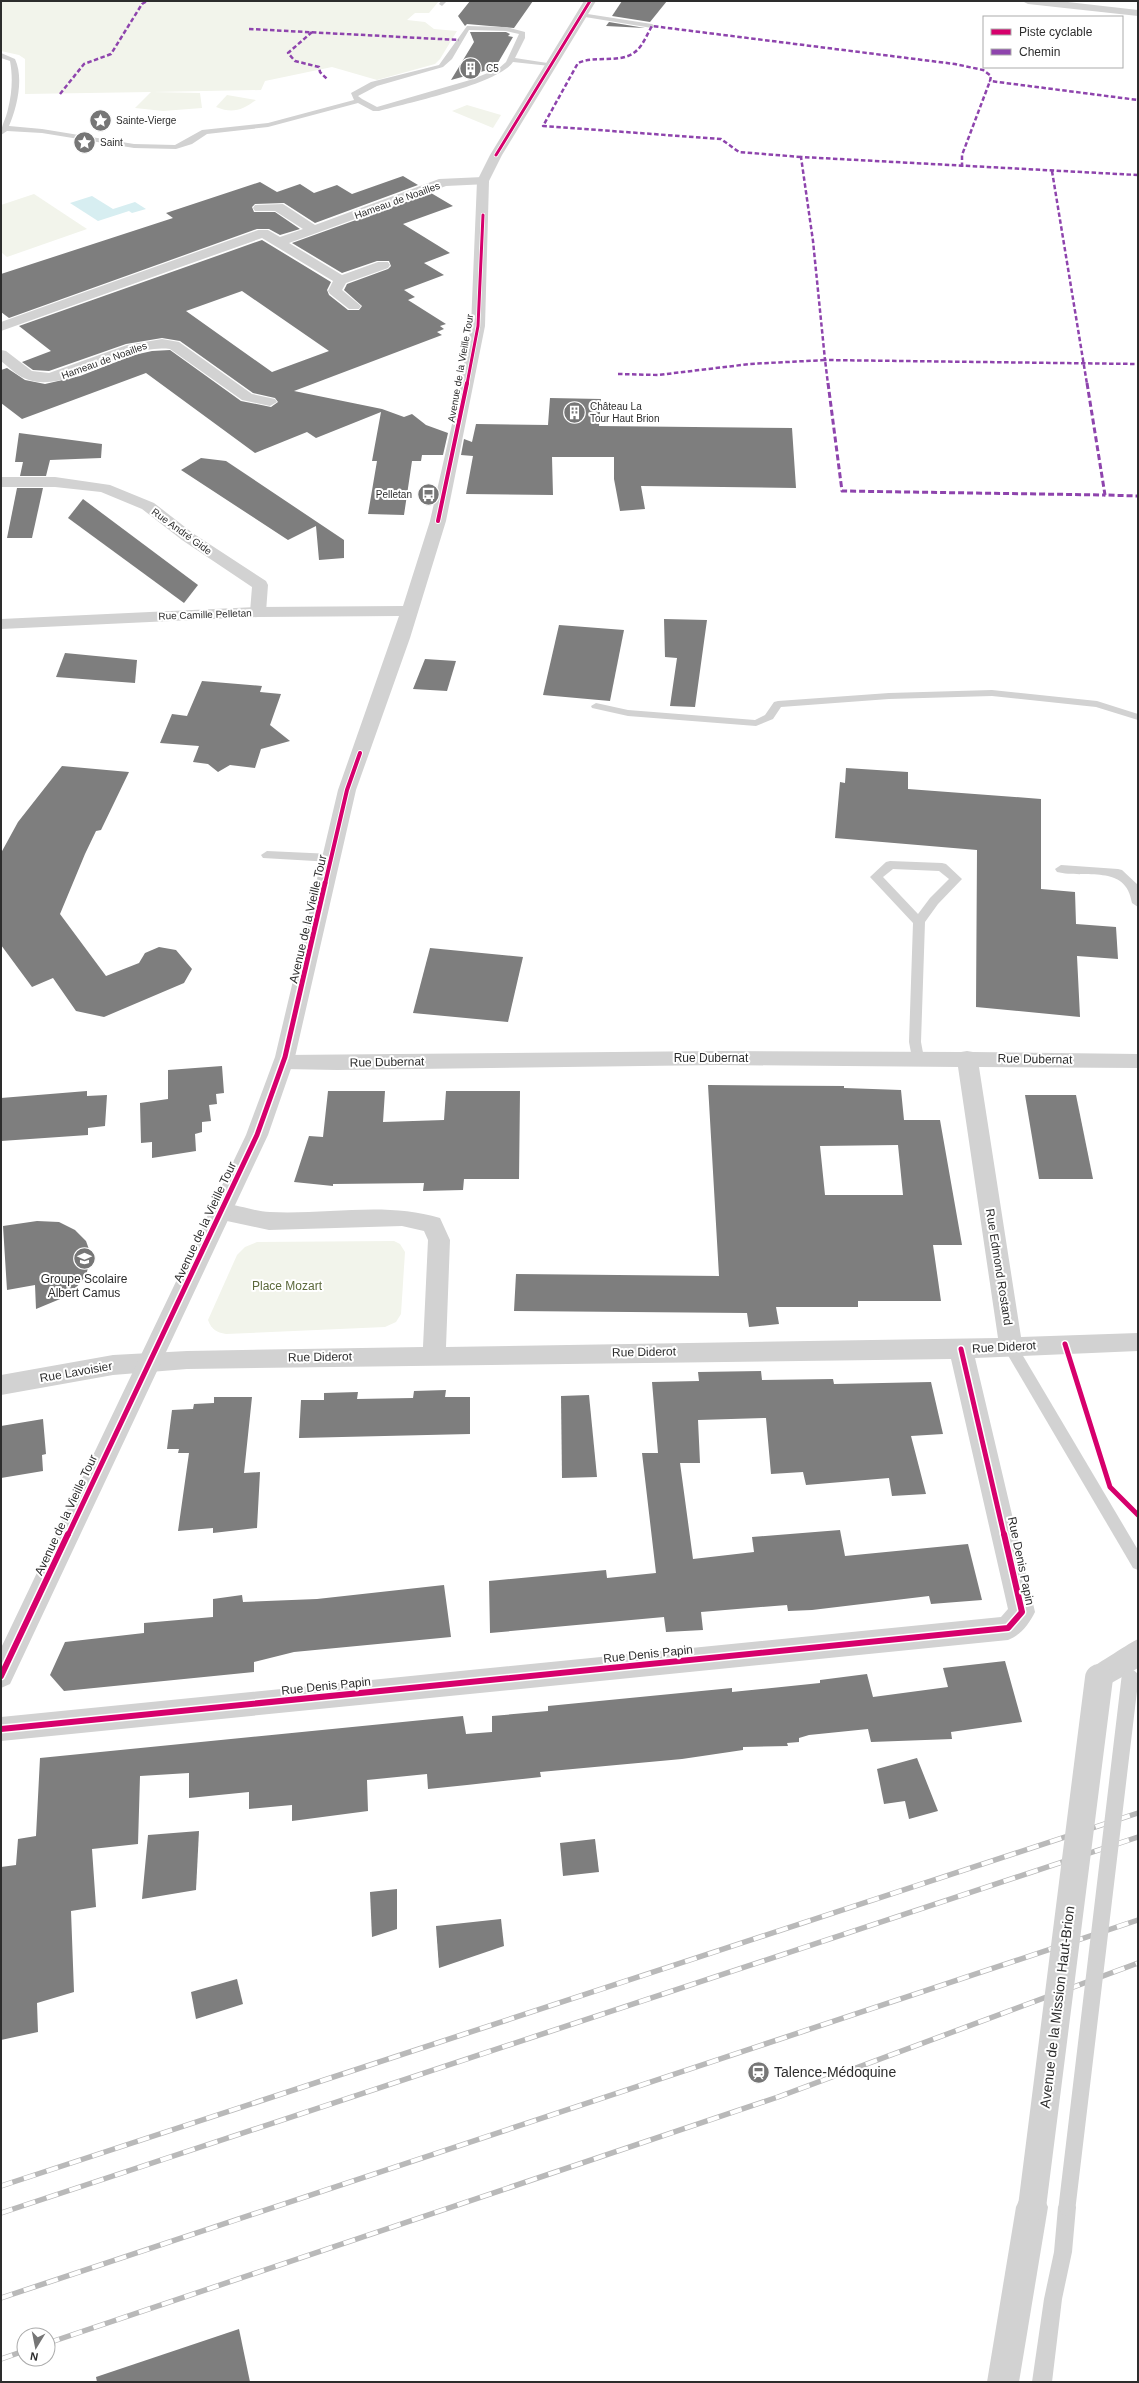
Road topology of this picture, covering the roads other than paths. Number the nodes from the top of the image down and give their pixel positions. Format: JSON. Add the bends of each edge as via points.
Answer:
{"nodes":[{"id":1,"x":590,"y":1,"type":"edge"},
{"id":2,"x":1028,"y":1,"type":"edge"},
{"id":3,"x":1138,"y":13,"type":"edge"},
{"id":4,"x":581,"y":15,"type":"junction"},
{"id":5,"x":652,"y":26,"type":"dead end"},
{"id":6,"x":1,"y":55,"type":"edge"},
{"id":7,"x":511,"y":60,"type":"junction"},
{"id":8,"x":550,"y":64,"type":"junction"},
{"id":9,"x":359,"y":101,"type":"junction"},
{"id":10,"x":3,"y":130,"type":"edge"},
{"id":11,"x":483,"y":181,"type":"junction"},
{"id":12,"x":260,"y":208,"type":"dead end"},
{"id":13,"x":314,"y":230,"type":"junction"},
{"id":14,"x":280,"y":242,"type":"junction"},
{"id":15,"x":383,"y":265,"type":"dead end"},
{"id":16,"x":341,"y":280,"type":"junction"},
{"id":17,"x":354,"y":306,"type":"dead end"},
{"id":18,"x":1,"y":327,"type":"edge"},
{"id":19,"x":1,"y":354,"type":"edge"},
{"id":20,"x":270,"y":402,"type":"dead end"},
{"id":21,"x":1,"y":482,"type":"edge"},
{"id":22,"x":258,"y":612,"type":"junction"},
{"id":23,"x":409,"y":612,"type":"junction"},
{"id":24,"x":1,"y":624,"type":"edge"},
{"id":25,"x":596,"y":706,"type":"dead end"},
{"id":26,"x":1138,"y":717,"type":"edge"},
{"id":27,"x":267,"y":855,"type":"dead end"},
{"id":28,"x":332,"y":858,"type":"junction"},
{"id":29,"x":1061,"y":869,"type":"dead end"},
{"id":30,"x":1138,"y":903,"type":"edge"},
{"id":31,"x":919,"y":922,"type":"junction"},
{"id":32,"x":918,"y":1058,"type":"junction"},
{"id":33,"x":967,"y":1058,"type":"junction"},
{"id":34,"x":1138,"y":1061,"type":"edge"},
{"id":35,"x":284,"y":1062,"type":"junction"},
{"id":36,"x":221,"y":1212,"type":"junction"},
{"id":37,"x":1138,"y":1342,"type":"edge"},
{"id":38,"x":1011,"y":1348,"type":"junction"},
{"id":39,"x":961,"y":1349,"type":"junction"},
{"id":40,"x":434,"y":1355,"type":"junction"},
{"id":41,"x":150,"y":1361,"type":"junction"},
{"id":42,"x":1,"y":1385,"type":"edge"},
{"id":43,"x":1138,"y":1563,"type":"edge"},
{"id":44,"x":1132,"y":1663,"type":"edge"},
{"id":45,"x":1,"y":1676,"type":"edge"},
{"id":46,"x":1,"y":1729,"type":"edge"},
{"id":47,"x":1003,"y":2382,"type":"edge"},
{"id":48,"x":1042,"y":2382,"type":"edge"}],
"edges":[{"from":1,"to":4,"type":"street","name":"Avenue de la Vieille Tour"},
{"from":2,"to":3,"type":"street"},
{"from":4,"to":5,"type":"lane"},
{"from":4,"to":8,"type":"street","name":"Avenue de la Vieille Tour"},
{"from":6,"to":10,"type":"lane","via":[[13,60],[15,66],[14,94]]},
{"from":7,"to":8,"type":"lane"},
{"from":7,"to":9,"type":"lane","via":[[501,71],[492,75],[376,109]]},
{"from":7,"to":9,"type":"lane","via":[[522,33],[506,28],[467,28],[441,66],[374,84],[354,95]]},
{"from":8,"to":11,"type":"street","name":"Avenue de la Vieille Tour"},
{"from":9,"to":10,"type":"lane","via":[[268,125],[205,132],[189,142],[176,146],[134,146],[42,131]]},
{"from":11,"to":13,"type":"street","name":"Hameau de Noailles","via":[[444,182]]},
{"from":11,"to":23,"type":"street","name":"Avenue de la Vieille Tour","via":[[478,326],[438,521]]},
{"from":12,"to":13,"type":"street","via":[[278,207]]},
{"from":13,"to":14,"type":"street","name":"Hameau de Noailles"},
{"from":14,"to":16,"type":"street"},
{"from":14,"to":18,"type":"street","via":[[264,233]]},
{"from":15,"to":16,"type":"street"},
{"from":16,"to":17,"type":"street","via":[[335,291]]},
{"from":19,"to":20,"type":"street","name":"Hameau de Noailles","via":[[31,378],[45,380],[145,344],[162,342],[174,345],[247,397]]},
{"from":21,"to":22,"type":"street","name":"Rue André Gide","via":[[55,482],[104,488],[148,506],[188,537],[260,585]]},
{"from":22,"to":23,"type":"street","name":"Rue Camille Pelletan"},
{"from":22,"to":24,"type":"street","name":"Rue Camille Pelletan"},
{"from":23,"to":28,"type":"street","name":"Avenue de la Vieille Tour","via":[[347,790]]},
{"from":25,"to":26,"type":"lane","via":[[628,714],[756,723],[768,717],[778,704],[890,696],[992,693],[1097,704]]},
{"from":27,"to":28,"type":"lane"},
{"from":28,"to":35,"type":"street","name":"Avenue de la Vieille Tour"},
{"from":29,"to":30,"type":"lane","via":[[1118,873],[1136,890]]},
{"from":31,"to":31,"type":"lane","via":[[934,901],[956,879],[942,867],[890,865],[876,877]]},
{"from":31,"to":32,"type":"lane","via":[[915,1042]]},
{"from":32,"to":33,"type":"street","name":"Rue Dubernat"},
{"from":32,"to":35,"type":"street","name":"Rue Dubernat"},
{"from":33,"to":34,"type":"street","name":"Rue Dubernat"},
{"from":33,"to":38,"type":"street","name":"Rue Edmond Rostand"},
{"from":35,"to":36,"type":"street","name":"Avenue de la Vieille Tour","via":[[257,1135]]},
{"from":36,"to":40,"type":"street","via":[[269,1221],[402,1218],[432,1224],[439,1240]]},
{"from":36,"to":41,"type":"street","name":"Avenue de la Vieille Tour"},
{"from":37,"to":38,"type":"street","name":"Rue Diderot","via":[[1050,1344]]},
{"from":38,"to":39,"type":"street","name":"Rue Diderot"},
{"from":38,"to":43,"type":"lane","name":"Rue Edmond Rostand"},
{"from":39,"to":40,"type":"street","name":"Rue Diderot"},
{"from":39,"to":46,"type":"street","name":"Rue Denis Papin","via":[[1022,1612],[1008,1628]]},
{"from":40,"to":41,"type":"street","name":"Rue Diderot"},
{"from":41,"to":42,"type":"street","name":"Rue Lavoisier"},
{"from":41,"to":45,"type":"street","name":"Avenue de la Vieille Tour"},
{"from":44,"to":47,"type":"street","name":"Avenue de la Mission Haut-Brion","bridge":true,"via":[[1099,1678],[1032,2207]]},
{"from":44,"to":48,"type":"lane","name":"Avenue de la Mission Haut-Brion","bridge":true,"via":[[1063,2252],[1053,2299]]}]}
